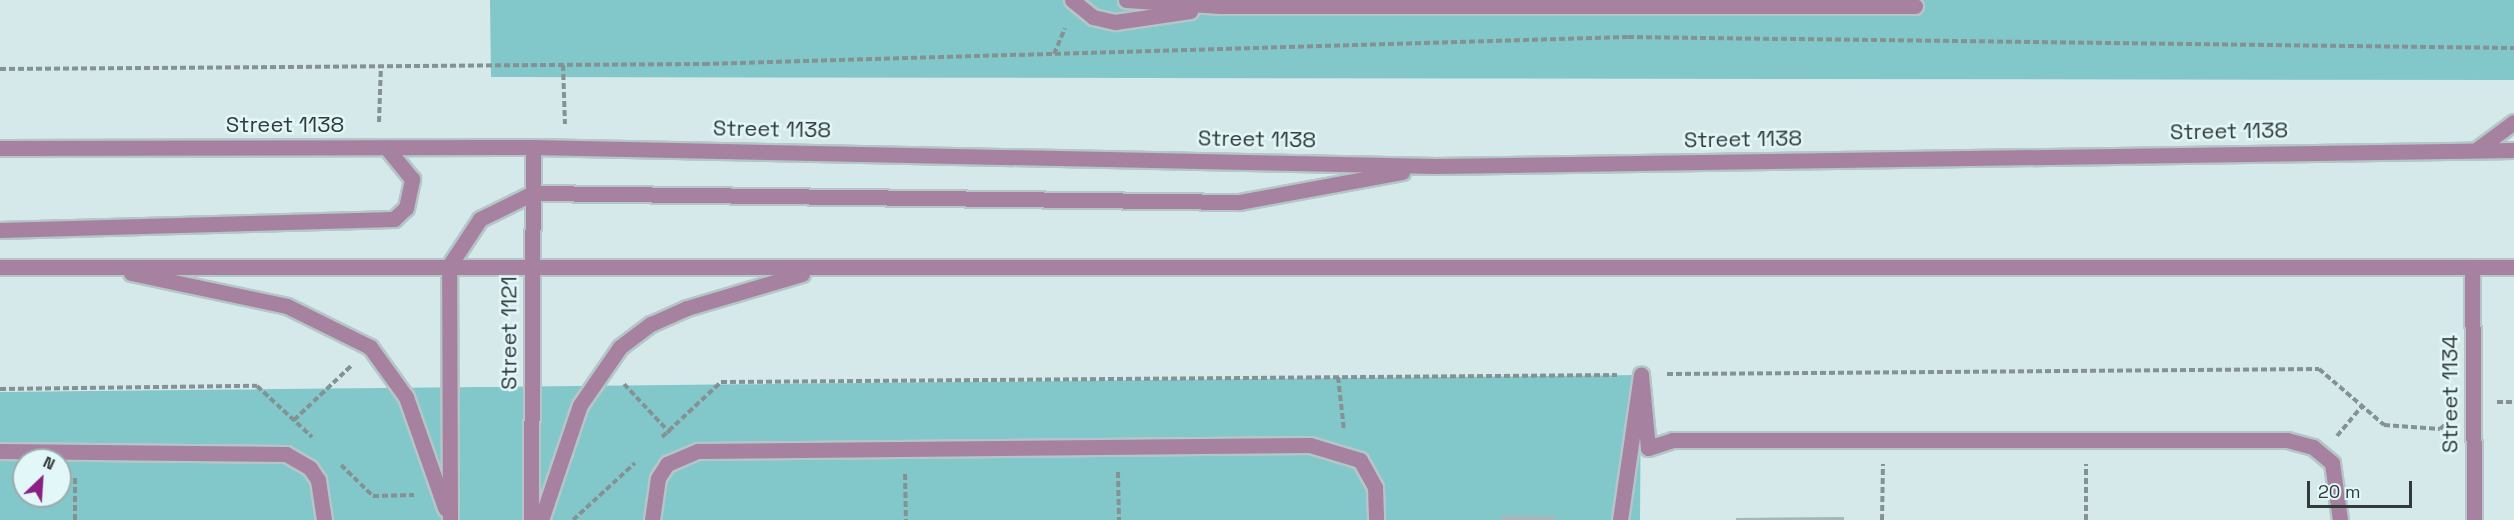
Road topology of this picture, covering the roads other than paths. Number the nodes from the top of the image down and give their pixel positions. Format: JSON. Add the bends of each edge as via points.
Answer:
{"nodes":[{"id":1,"x":1072,"y":0,"type":"edge"},
{"id":2,"x":1126,"y":0,"type":"edge"},
{"id":3,"x":1221,"y":6,"type":"junction"},
{"id":4,"x":1915,"y":6,"type":"dead end"},
{"id":5,"x":2514,"y":122,"type":"edge"},
{"id":6,"x":382,"y":147,"type":"junction"},
{"id":7,"x":533,"y":147,"type":"junction"},
{"id":8,"x":0,"y":148,"type":"edge"},
{"id":9,"x":2476,"y":150,"type":"junction"},
{"id":10,"x":2514,"y":150,"type":"edge"},
{"id":11,"x":1435,"y":166,"type":"junction"},
{"id":12,"x":533,"y":193,"type":"junction"},
{"id":13,"x":0,"y":230,"type":"edge"},
{"id":14,"x":99,"y":266,"type":"junction"},
{"id":15,"x":449,"y":266,"type":"junction"},
{"id":16,"x":0,"y":267,"type":"edge"},
{"id":17,"x":532,"y":267,"type":"junction"},
{"id":18,"x":2472,"y":267,"type":"junction"},
{"id":19,"x":2514,"y":267,"type":"edge"},
{"id":20,"x":824,"y":268,"type":"junction"},
{"id":21,"x":0,"y":451,"type":"edge"},
{"id":22,"x":324,"y":520,"type":"edge"},
{"id":23,"x":449,"y":520,"type":"edge"},
{"id":24,"x":531,"y":520,"type":"edge"},
{"id":25,"x":541,"y":520,"type":"edge"},
{"id":26,"x":652,"y":520,"type":"edge"},
{"id":27,"x":1376,"y":520,"type":"edge"},
{"id":28,"x":1620,"y":520,"type":"edge"},
{"id":29,"x":2340,"y":520,"type":"edge"},
{"id":30,"x":2474,"y":520,"type":"edge"}],
"edges":[{"from":1,"to":3,"type":"street","via":[[1093,17],[1115,22]]},
{"from":2,"to":3,"type":"street"},
{"from":3,"to":4,"type":"street"},
{"from":5,"to":9,"type":"street"},
{"from":6,"to":7,"type":"street","name":"Street 1138"},
{"from":6,"to":8,"type":"street","name":"Street 1138"},
{"from":6,"to":13,"type":"street","via":[[412,179],[406,208],[394,219]]},
{"from":7,"to":11,"type":"street","name":"Street 1138"},
{"from":7,"to":12,"type":"street","name":"Street 1121"},
{"from":9,"to":10,"type":"street","name":"Street 1138"},
{"from":9,"to":11,"type":"street","name":"Street 1138"},
{"from":11,"to":12,"type":"street","via":[[1239,202]]},
{"from":12,"to":15,"type":"street","via":[[480,219]]},
{"from":12,"to":17,"type":"street","name":"Street 1121"},
{"from":14,"to":15,"type":"street"},
{"from":14,"to":16,"type":"street"},
{"from":14,"to":23,"type":"street","via":[[287,306],[370,347],[406,397]]},
{"from":15,"to":17,"type":"street"},
{"from":15,"to":23,"type":"street"},
{"from":17,"to":20,"type":"street"},
{"from":17,"to":24,"type":"street","name":"Street 1121"},
{"from":18,"to":19,"type":"street"},
{"from":18,"to":20,"type":"street"},
{"from":18,"to":30,"type":"street","name":"Street 1134"},
{"from":20,"to":25,"type":"street","via":[[728,293],[660,320],[620,347],[580,405]]},
{"from":21,"to":22,"type":"street","via":[[286,454],[310,468],[318,480]]},
{"from":26,"to":27,"type":"street","via":[[658,478],[678,457],[698,451],[1118,450],[1310,445],[1346,452],[1369,471],[1375,487]]},
{"from":28,"to":29,"type":"street","via":[[1641,375],[1648,448],[1672,440],[2287,440],[2323,452],[2338,475]]}]}
